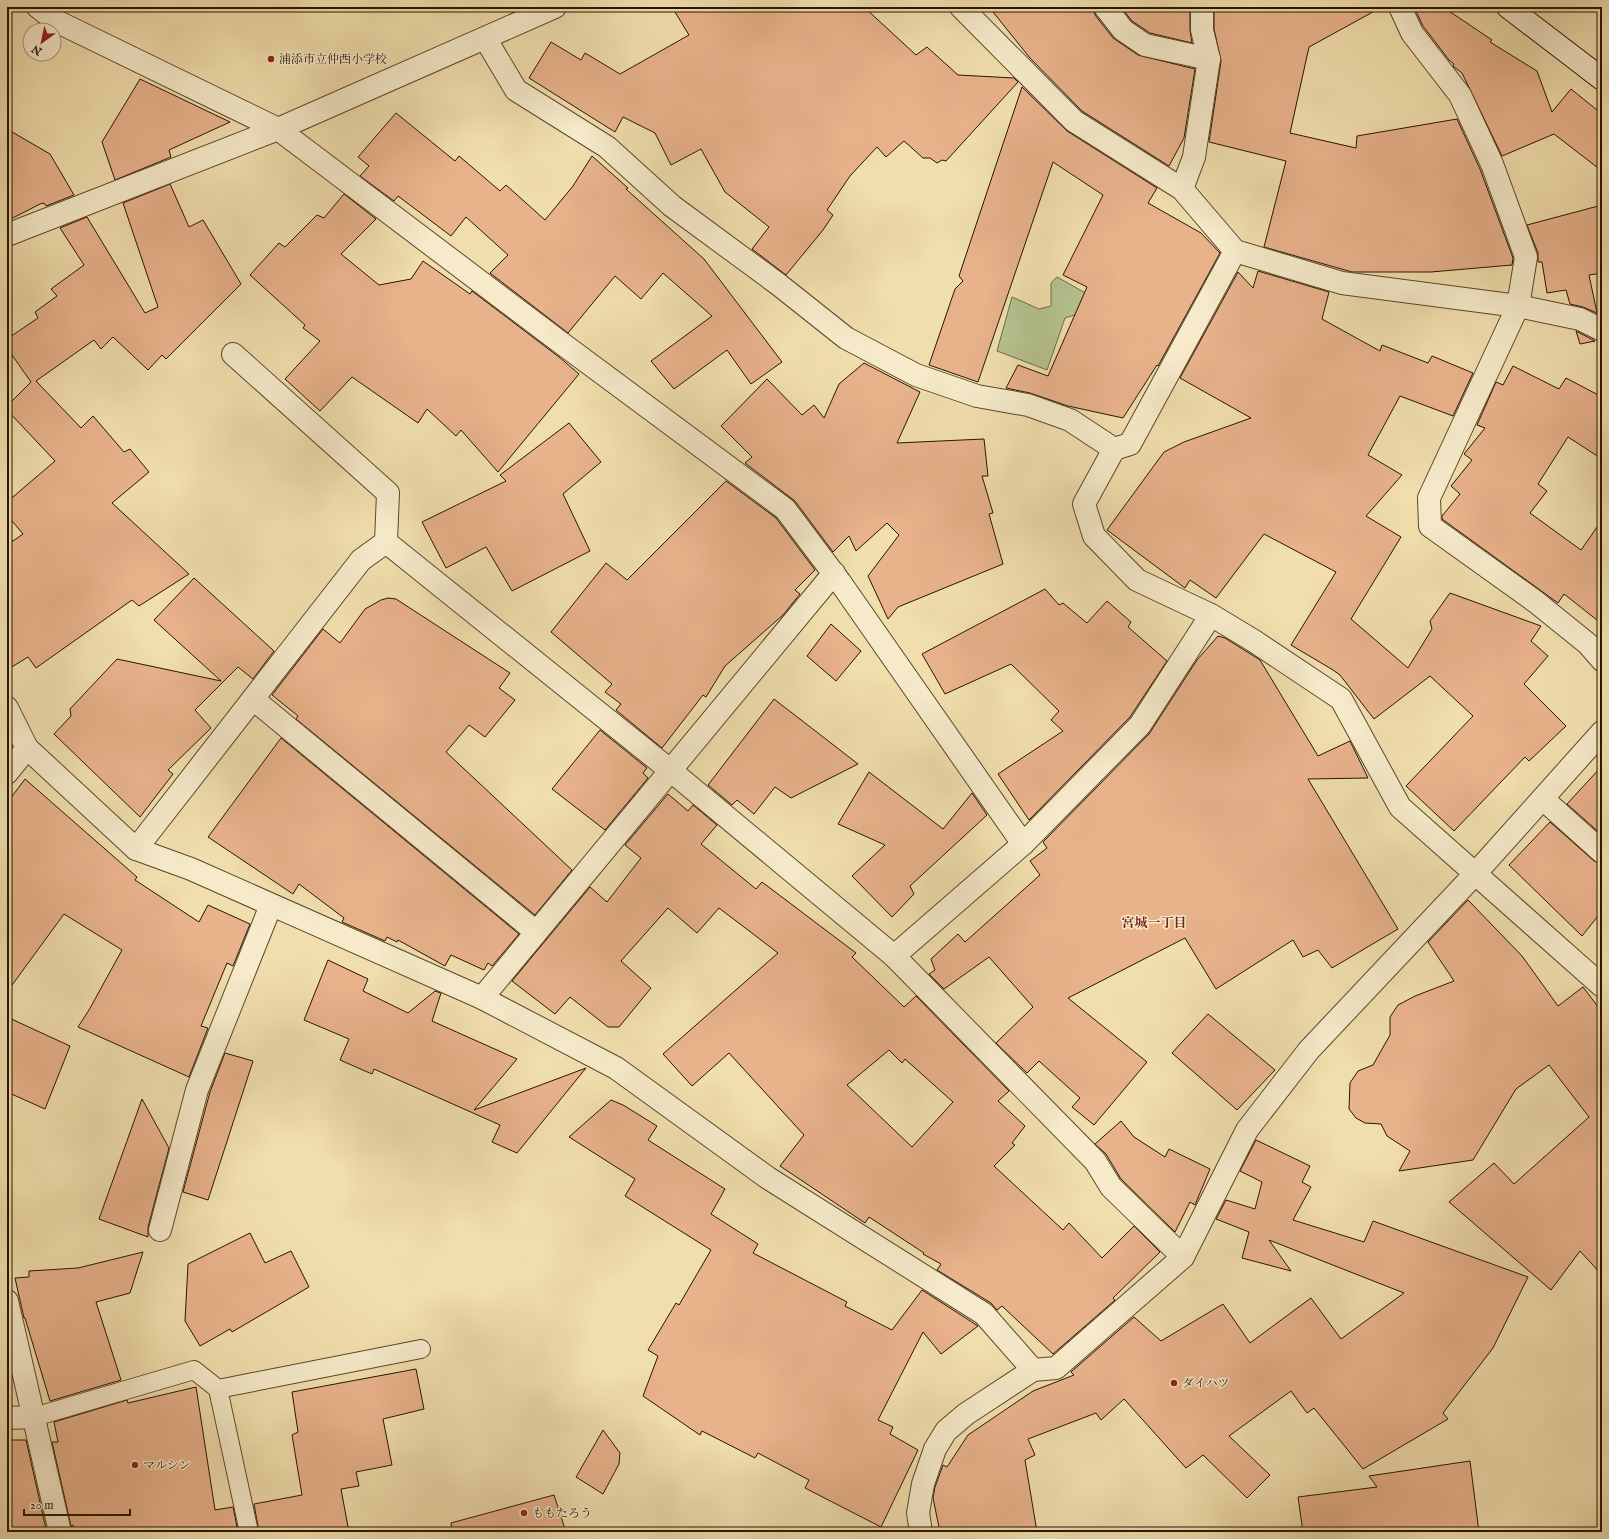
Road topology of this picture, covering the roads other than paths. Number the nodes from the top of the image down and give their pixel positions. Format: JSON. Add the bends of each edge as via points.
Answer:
{"nodes":[{"id":1,"x":38,"y":7,"type":"edge"},
{"id":2,"x":555,"y":7,"type":"edge"},
{"id":3,"x":961,"y":7,"type":"edge"},
{"id":4,"x":1105,"y":7,"type":"edge"},
{"id":5,"x":1202,"y":7,"type":"edge"},
{"id":6,"x":1400,"y":7,"type":"edge"},
{"id":7,"x":1508,"y":7,"type":"edge"},
{"id":8,"x":485,"y":38,"type":"junction"},
{"id":9,"x":1209,"y":59,"type":"junction"},
{"id":10,"x":1602,"y":78,"type":"edge"},
{"id":11,"x":278,"y":129,"type":"junction"},
{"id":12,"x":1182,"y":190,"type":"junction"},
{"id":13,"x":7,"y":235,"type":"edge"},
{"id":14,"x":1236,"y":251,"type":"junction"},
{"id":15,"x":1518,"y":306,"type":"junction"},
{"id":16,"x":1602,"y":330,"type":"edge"},
{"id":17,"x":233,"y":354,"type":"dead end"},
{"id":18,"x":1114,"y":449,"type":"junction"},
{"id":19,"x":386,"y":542,"type":"junction"},
{"id":20,"x":834,"y":573,"type":"junction"},
{"id":21,"x":1211,"y":615,"type":"junction"},
{"id":22,"x":1602,"y":660,"type":"edge"},
{"id":23,"x":252,"y":699,"type":"junction"},
{"id":24,"x":7,"y":708,"type":"edge"},
{"id":25,"x":1602,"y":732,"type":"edge"},
{"id":26,"x":17,"y":746,"type":"edge"},
{"id":27,"x":670,"y":770,"type":"junction"},
{"id":28,"x":7,"y":773,"type":"edge"},
{"id":29,"x":1543,"y":799,"type":"junction"},
{"id":30,"x":1023,"y":844,"type":"junction"},
{"id":31,"x":136,"y":849,"type":"junction"},
{"id":32,"x":1602,"y":852,"type":"edge"},
{"id":33,"x":1474,"y":875,"type":"junction"},
{"id":34,"x":271,"y":905,"type":"junction"},
{"id":35,"x":536,"y":932,"type":"junction"},
{"id":36,"x":894,"y":956,"type":"junction"},
{"id":37,"x":1602,"y":986,"type":"edge"},
{"id":38,"x":482,"y":998,"type":"junction"},
{"id":39,"x":160,"y":1230,"type":"dead end"},
{"id":40,"x":1183,"y":1257,"type":"junction"},
{"id":41,"x":7,"y":1301,"type":"edge"},
{"id":42,"x":421,"y":1349,"type":"dead end"},
{"id":43,"x":1033,"y":1370,"type":"junction"},
{"id":44,"x":218,"y":1389,"type":"junction"},
{"id":45,"x":34,"y":1417,"type":"junction"},
{"id":46,"x":7,"y":1418,"type":"edge"},
{"id":47,"x":60,"y":1532,"type":"edge"},
{"id":48,"x":249,"y":1532,"type":"edge"},
{"id":49,"x":921,"y":1532,"type":"edge"}],
"edges":[{"from":1,"to":11,"type":"street","via":[[56,21]]},
{"from":2,"to":8,"type":"street"},
{"from":3,"to":12,"type":"street","via":[[1074,122]]},
{"from":4,"to":9,"type":"street","via":[[1123,30],[1145,45]]},
{"from":5,"to":9,"type":"street","via":[[1202,30]]},
{"from":6,"to":15,"type":"street","via":[[1412,33],[1460,95],[1492,164],[1526,257]]},
{"from":7,"to":10,"type":"street"},
{"from":8,"to":11,"type":"street"},
{"from":8,"to":18,"type":"street","via":[[516,90],[607,147],[672,206],[846,338],[916,375],[977,396],[1028,405],[1070,420]]},
{"from":9,"to":12,"type":"street","via":[[1194,157]]},
{"from":11,"to":13,"type":"street"},
{"from":11,"to":20,"type":"street","via":[[785,509]]},
{"from":12,"to":14,"type":"street"},
{"from":14,"to":15,"type":"street","via":[[1342,283]]},
{"from":14,"to":18,"type":"street","via":[[1130,444]]},
{"from":15,"to":16,"type":"street","via":[[1580,319]]},
{"from":15,"to":22,"type":"street","via":[[1429,498],[1430,526],[1536,602],[1588,644]]},
{"from":17,"to":19,"type":"street","via":[[388,493]]},
{"from":18,"to":21,"type":"street","via":[[1084,504],[1094,536],[1137,580]]},
{"from":19,"to":23,"type":"street","via":[[361,560]]},
{"from":19,"to":27,"type":"street"},
{"from":20,"to":27,"type":"street"},
{"from":20,"to":30,"type":"street"},
{"from":21,"to":30,"type":"street","via":[[1140,725]]},
{"from":21,"to":33,"type":"street","via":[[1341,699],[1400,807]]},
{"from":23,"to":31,"type":"street"},
{"from":23,"to":35,"type":"street"},
{"from":24,"to":26,"type":"street"},
{"from":25,"to":29,"type":"street"},
{"from":26,"to":28,"type":"street"},
{"from":26,"to":31,"type":"street"},
{"from":27,"to":35,"type":"street"},
{"from":27,"to":36,"type":"street"},
{"from":29,"to":32,"type":"street"},
{"from":29,"to":33,"type":"street"},
{"from":30,"to":36,"type":"street"},
{"from":31,"to":34,"type":"street","via":[[191,869]]},
{"from":33,"to":37,"type":"street"},
{"from":33,"to":40,"type":"street","via":[[1309,1050],[1247,1130]]},
{"from":34,"to":38,"type":"street"},
{"from":34,"to":39,"type":"street","via":[[197,1090]]},
{"from":35,"to":38,"type":"street"},
{"from":36,"to":40,"type":"street","via":[[1094,1161],[1111,1187]]},
{"from":38,"to":43,"type":"street","via":[[616,1068],[768,1178],[984,1314]]},
{"from":40,"to":43,"type":"street","via":[[1056,1368]]},
{"from":41,"to":45,"type":"street"},
{"from":42,"to":44,"type":"lane"},
{"from":43,"to":49,"type":"street","via":[[966,1414],[946,1431],[935,1449],[923,1484],[918,1513]]},
{"from":44,"to":45,"type":"lane","via":[[194,1370]]},
{"from":44,"to":48,"type":"lane"},
{"from":45,"to":46,"type":"street"},
{"from":45,"to":47,"type":"street"}]}
